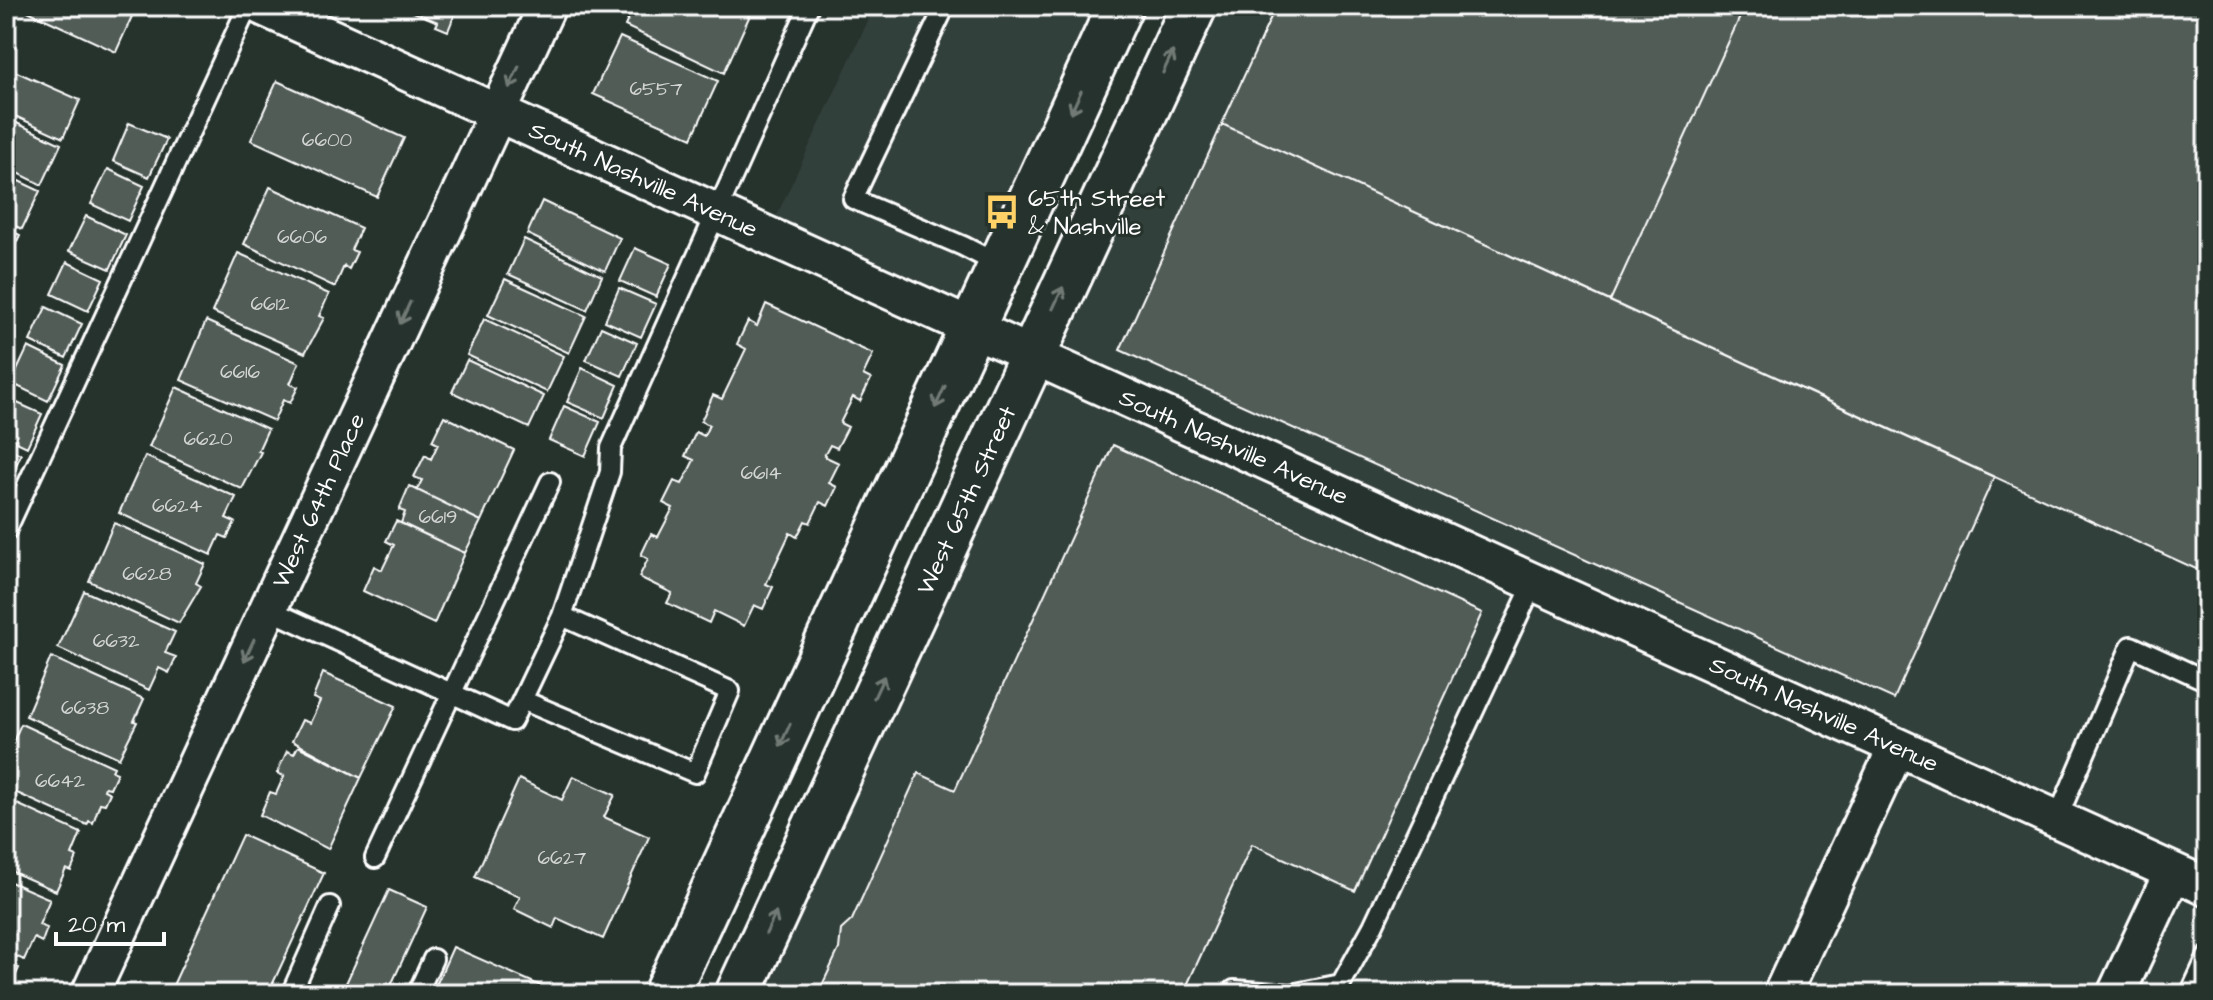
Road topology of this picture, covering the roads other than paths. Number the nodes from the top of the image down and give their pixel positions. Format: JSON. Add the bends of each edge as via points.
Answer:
{"nodes":[{"id":1,"x":248,"y":6,"type":"edge"},
{"id":2,"x":261,"y":6,"type":"edge"},
{"id":3,"x":547,"y":6,"type":"edge"},
{"id":4,"x":809,"y":6,"type":"edge"},
{"id":5,"x":945,"y":6,"type":"edge"},
{"id":6,"x":1120,"y":6,"type":"edge"},
{"id":7,"x":1194,"y":6,"type":"edge"},
{"id":8,"x":497,"y":113,"type":"junction"},
{"id":9,"x":718,"y":211,"type":"junction"},
{"id":10,"x":1000,"y":265,"type":"junction"},
{"id":11,"x":973,"y":326,"type":"junction"},
{"id":12,"x":1032,"y":353,"type":"junction"},
{"id":13,"x":550,"y":482,"type":"dead end"},
{"id":14,"x":6,"y":531,"type":"edge"},
{"id":15,"x":1534,"y":582,"type":"junction"},
{"id":16,"x":268,"y":609,"type":"junction"},
{"id":17,"x":562,"y":616,"type":"junction"},
{"id":18,"x":2207,"y":681,"type":"edge"},
{"id":19,"x":451,"y":693,"type":"junction"},
{"id":20,"x":522,"y":700,"type":"junction"},
{"id":21,"x":1897,"y":747,"type":"junction"},
{"id":22,"x":2057,"y":819,"type":"junction"},
{"id":23,"x":375,"y":858,"type":"dead end"},
{"id":24,"x":2173,"y":872,"type":"junction"},
{"id":25,"x":2207,"y":887,"type":"edge"},
{"id":26,"x":330,"y":906,"type":"dead end"},
{"id":27,"x":2207,"y":957,"type":"edge"},
{"id":28,"x":433,"y":959,"type":"dead end"},
{"id":29,"x":90,"y":994,"type":"edge"},
{"id":30,"x":291,"y":994,"type":"edge"},
{"id":31,"x":417,"y":994,"type":"edge"},
{"id":32,"x":666,"y":994,"type":"edge"},
{"id":33,"x":738,"y":994,"type":"edge"},
{"id":34,"x":1233,"y":994,"type":"edge"},
{"id":35,"x":1782,"y":994,"type":"edge"},
{"id":36,"x":2116,"y":994,"type":"edge"},
{"id":37,"x":2190,"y":994,"type":"edge"}],
"edges":[{"from":1,"to":14,"type":"lane"},
{"from":2,"to":8,"type":"street","name":"South Nashville Avenue"},
{"from":3,"to":8,"type":"street","name":"West 64th Place","one_way":true},
{"from":4,"to":9,"type":"lane"},
{"from":5,"to":10,"type":"lane","via":[[853,199]]},
{"from":6,"to":10,"type":"street","one_way":true},
{"from":12,"to":7,"type":"street","name":"West 65th Street","one_way":true},
{"from":8,"to":9,"type":"street","name":"South Nashville Avenue"},
{"from":8,"to":16,"type":"street","name":"West 64th Place","one_way":true},
{"from":9,"to":11,"type":"street","name":"South Nashville Avenue"},
{"from":9,"to":17,"type":"lane","via":[[611,448],[610,472]]},
{"from":10,"to":11,"type":"street"},
{"from":11,"to":12,"type":"street","name":"South Nashville Avenue"},
{"from":11,"to":32,"type":"street","one_way":true},
{"from":12,"to":15,"type":"street","name":"South Nashville Avenue"},
{"from":33,"to":12,"type":"street","name":"West 65th Street","one_way":true},
{"from":13,"to":19,"type":"lane"},
{"from":15,"to":21,"type":"street","name":"South Nashville Avenue"},
{"from":15,"to":34,"type":"lane","via":[[1341,984],[1291,994]]},
{"from":16,"to":19,"type":"lane"},
{"from":16,"to":29,"type":"street","name":"West 64th Place","one_way":true},
{"from":17,"to":20,"type":"lane"},
{"from":17,"to":20,"type":"lane","via":[[730,691],[695,773]]},
{"from":18,"to":22,"type":"lane","via":[[2131,646]]},
{"from":19,"to":20,"type":"lane","via":[[512,721]]},
{"from":19,"to":23,"type":"lane"},
{"from":21,"to":22,"type":"street","name":"South Nashville Avenue"},
{"from":21,"to":35,"type":"street"},
{"from":22,"to":24,"type":"street","name":"South Nashville Avenue"},
{"from":24,"to":25,"type":"street","name":"South Nashville Avenue"},
{"from":24,"to":36,"type":"street"},
{"from":26,"to":30,"type":"lane"},
{"from":27,"to":37,"type":"lane"},
{"from":28,"to":31,"type":"lane"}]}
